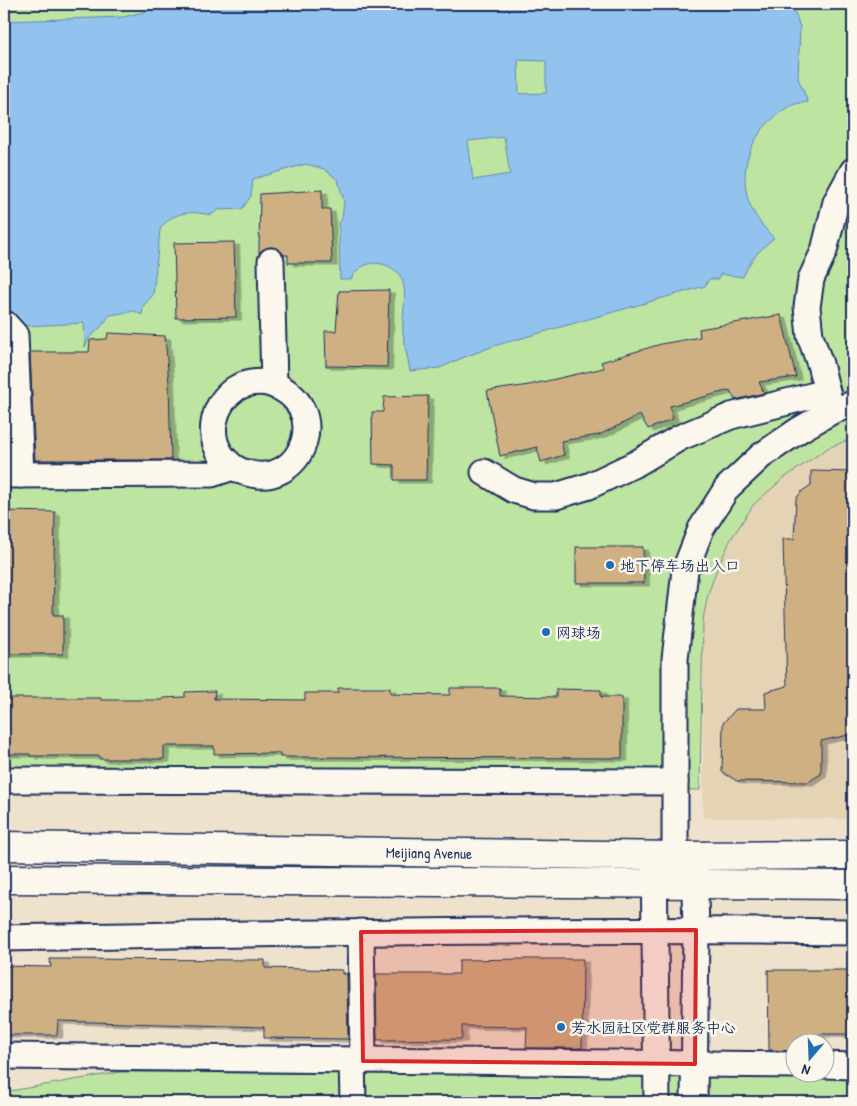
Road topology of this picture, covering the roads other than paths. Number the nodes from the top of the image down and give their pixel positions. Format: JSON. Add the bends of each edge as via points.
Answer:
{"nodes":[{"id":1,"x":852,"y":175,"type":"edge"},
{"id":2,"x":271,"y":261,"type":"dead end"},
{"id":3,"x":5,"y":324,"type":"dead end"},
{"id":4,"x":274,"y":385,"type":"junction"},
{"id":5,"x":837,"y":402,"type":"edge"},
{"id":6,"x":233,"y":467,"type":"junction"},
{"id":7,"x":484,"y":472,"type":"dead end"},
{"id":8,"x":12,"y":475,"type":"edge"},
{"id":9,"x":4,"y":780,"type":"edge"},
{"id":10,"x":675,"y":782,"type":"junction"},
{"id":11,"x":4,"y":846,"type":"edge"},
{"id":12,"x":853,"y":855,"type":"edge"},
{"id":13,"x":675,"y":856,"type":"junction"},
{"id":14,"x":4,"y":879,"type":"edge"},
{"id":15,"x":654,"y":883,"type":"junction"},
{"id":16,"x":695,"y":884,"type":"junction"},
{"id":17,"x":853,"y":885,"type":"edge"},
{"id":18,"x":656,"y":930,"type":"junction"},
{"id":19,"x":696,"y":930,"type":"junction"},
{"id":20,"x":361,"y":932,"type":"junction"},
{"id":21,"x":853,"y":932,"type":"edge"},
{"id":22,"x":4,"y":938,"type":"edge"},
{"id":23,"x":4,"y":1056,"type":"edge"},
{"id":24,"x":357,"y":1060,"type":"junction"},
{"id":25,"x":656,"y":1064,"type":"junction"},
{"id":26,"x":695,"y":1064,"type":"junction"},
{"id":27,"x":784,"y":1065,"type":"edge"},
{"id":28,"x":834,"y":1066,"type":"edge"},
{"id":29,"x":853,"y":1066,"type":"edge"},
{"id":30,"x":353,"y":1102,"type":"edge"},
{"id":31,"x":657,"y":1102,"type":"edge"},
{"id":32,"x":694,"y":1102,"type":"edge"}],
"edges":[{"from":1,"to":5,"type":"street","via":[[836,202],[824,251],[811,279],[807,307],[810,336]]},
{"from":2,"to":4,"type":"street"},
{"from":3,"to":8,"type":"street","via":[[15,335]]},
{"from":4,"to":6,"type":"street","via":[[251,383],[236,388],[216,411],[213,426],[215,442]]},
{"from":4,"to":6,"type":"street","via":[[294,396],[302,409],[306,439],[300,453],[277,472],[246,474]]},
{"from":5,"to":7,"type":"street","via":[[731,416],[679,438],[638,463],[589,486],[556,496],[534,496],[514,490]]},
{"from":5,"to":10,"type":"street","via":[[762,456],[727,488],[701,529],[685,570],[675,659]]},
{"from":6,"to":8,"type":"street","via":[[212,474]]},
{"from":9,"to":10,"type":"street"},
{"from":10,"to":13,"type":"street"},
{"from":11,"to":13,"type":"street","name":"Meijiang Avenue"},
{"from":12,"to":13,"type":"street","name":"Meijiang Avenue"},
{"from":13,"to":15,"type":"street"},
{"from":13,"to":16,"type":"street"},
{"from":14,"to":15,"type":"street","name":"Meijiang Avenue"},
{"from":15,"to":16,"type":"street","name":"Meijiang Avenue"},
{"from":15,"to":18,"type":"street"},
{"from":16,"to":17,"type":"street","name":"Meijiang Avenue"},
{"from":16,"to":19,"type":"street"},
{"from":18,"to":19,"type":"street"},
{"from":18,"to":20,"type":"street"},
{"from":18,"to":25,"type":"street"},
{"from":19,"to":21,"type":"street"},
{"from":19,"to":26,"type":"street"},
{"from":20,"to":22,"type":"street"},
{"from":20,"to":24,"type":"street"},
{"from":23,"to":24,"type":"street"},
{"from":24,"to":25,"type":"street"},
{"from":24,"to":30,"type":"street"},
{"from":25,"to":26,"type":"street"},
{"from":25,"to":31,"type":"street"},
{"from":26,"to":27,"type":"street"},
{"from":26,"to":32,"type":"street"},
{"from":28,"to":29,"type":"street"}]}
